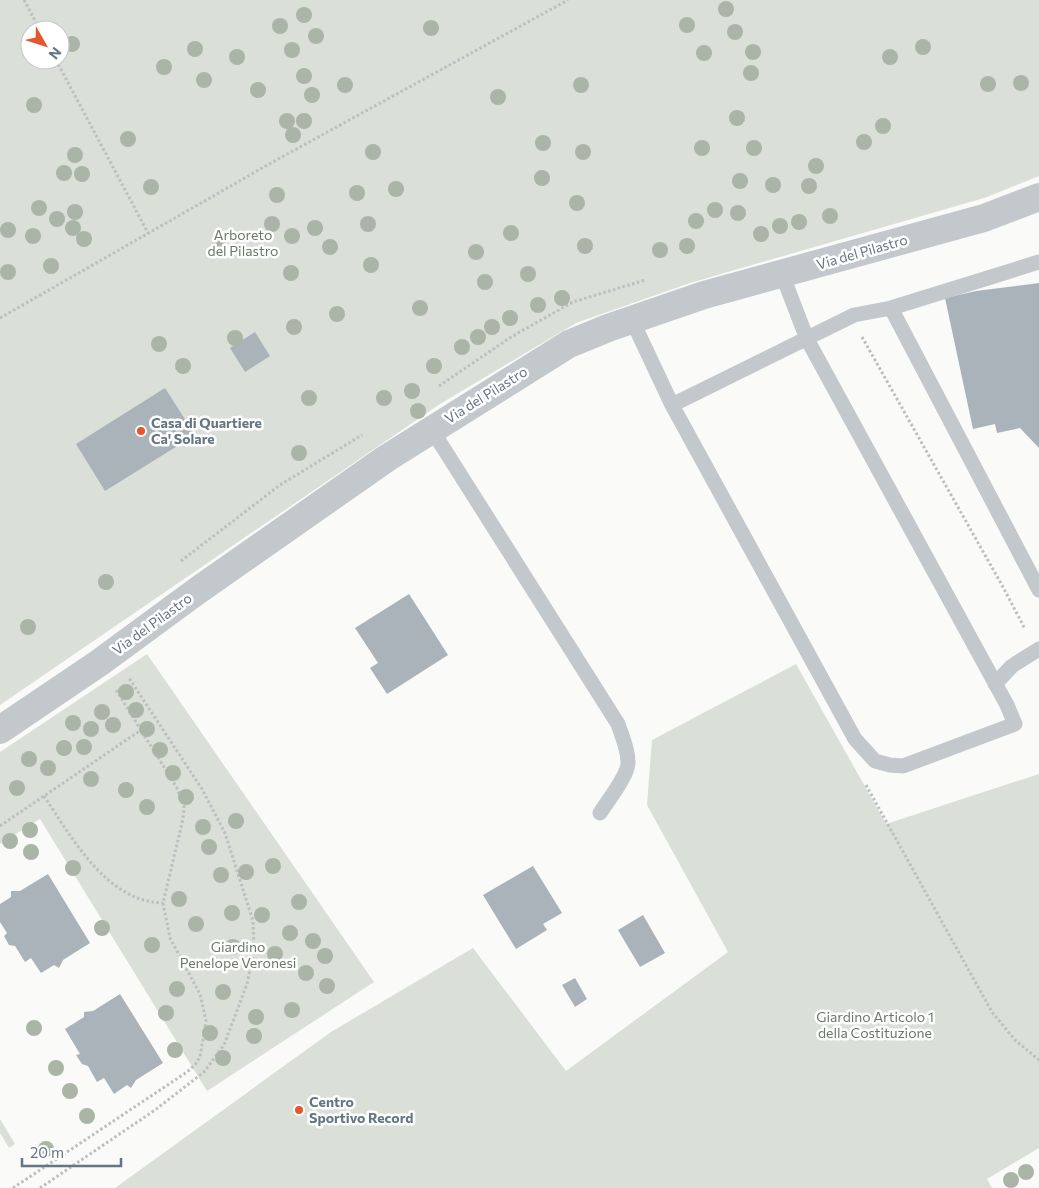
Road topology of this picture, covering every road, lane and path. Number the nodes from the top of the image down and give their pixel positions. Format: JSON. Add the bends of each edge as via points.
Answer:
{"nodes":[{"id":1,"x":24,"y":0,"type":"edge"},
{"id":2,"x":568,"y":0,"type":"edge"},
{"id":3,"x":35,"y":20,"type":"edge"},
{"id":4,"x":61,"y":70,"type":"edge"},
{"id":5,"x":1039,"y":197,"type":"edge"},
{"id":6,"x":148,"y":233,"type":"junction"},
{"id":7,"x":1039,"y":262,"type":"edge"},
{"id":8,"x":782,"y":274,"type":"junction"},
{"id":9,"x":891,"y":308,"type":"junction"},
{"id":10,"x":0,"y":318,"type":"edge"},
{"id":11,"x":632,"y":320,"type":"junction"},
{"id":12,"x":860,"y":334,"type":"dead end"},
{"id":13,"x":807,"y":339,"type":"junction"},
{"id":14,"x":672,"y":406,"type":"junction"},
{"id":15,"x":432,"y":430,"type":"junction"},
{"id":16,"x":1039,"y":590,"type":"edge"},
{"id":17,"x":1038,"y":650,"type":"edge"},
{"id":18,"x":106,"y":658,"type":"junction"},
{"id":19,"x":995,"y":684,"type":"junction"},
{"id":20,"x":0,"y":730,"type":"edge"},
{"id":21,"x":141,"y":730,"type":"junction"},
{"id":22,"x":44,"y":796,"type":"junction"},
{"id":23,"x":600,"y":813,"type":"dead end"},
{"id":24,"x":0,"y":826,"type":"edge"},
{"id":25,"x":163,"y":903,"type":"junction"},
{"id":26,"x":13,"y":1188,"type":"edge"},
{"id":27,"x":40,"y":1188,"type":"edge"}],
"edges":[{"from":1,"to":3,"type":"path"},
{"from":2,"to":6,"type":"path"},
{"from":4,"to":6,"type":"path"},
{"from":5,"to":8,"type":"street","name":"Via del Pilastro","via":[[984,218]]},
{"from":6,"to":10,"type":"path"},
{"from":7,"to":9,"type":"lane"},
{"from":8,"to":11,"type":"street","name":"Via del Pilastro","via":[[704,295]]},
{"from":8,"to":13,"type":"lane"},
{"from":9,"to":13,"type":"lane","via":[[854,315]]},
{"from":9,"to":16,"type":"lane"},
{"from":11,"to":14,"type":"lane"},
{"from":11,"to":15,"type":"street","name":"Via del Pilastro","via":[[569,344]]},
{"from":12,"to":17,"type":"path"},
{"from":13,"to":14,"type":"lane"},
{"from":13,"to":19,"type":"lane"},
{"from":14,"to":19,"type":"lane","via":[[856,739],[875,761],[903,766],[1015,724]]},
{"from":15,"to":18,"type":"street","name":"Via del Pilastro","via":[[379,463]]},
{"from":15,"to":23,"type":"lane","via":[[618,724],[628,764],[618,787]]},
{"from":17,"to":19,"type":"lane","via":[[1012,666]]},
{"from":18,"to":20,"type":"street","name":"Via del Pilastro"},
{"from":18,"to":21,"type":"path"},
{"from":18,"to":27,"type":"path","via":[[202,789],[225,833],[253,921],[254,951],[247,984],[224,1045],[204,1072],[156,1110]]},
{"from":21,"to":22,"type":"path"},
{"from":21,"to":25,"type":"path","via":[[184,807]]},
{"from":22,"to":24,"type":"path"},
{"from":22,"to":25,"type":"path","via":[[101,874],[137,898]]},
{"from":25,"to":26,"type":"path","via":[[170,938],[200,994],[204,1008],[206,1021],[200,1056],[187,1072]]}]}
